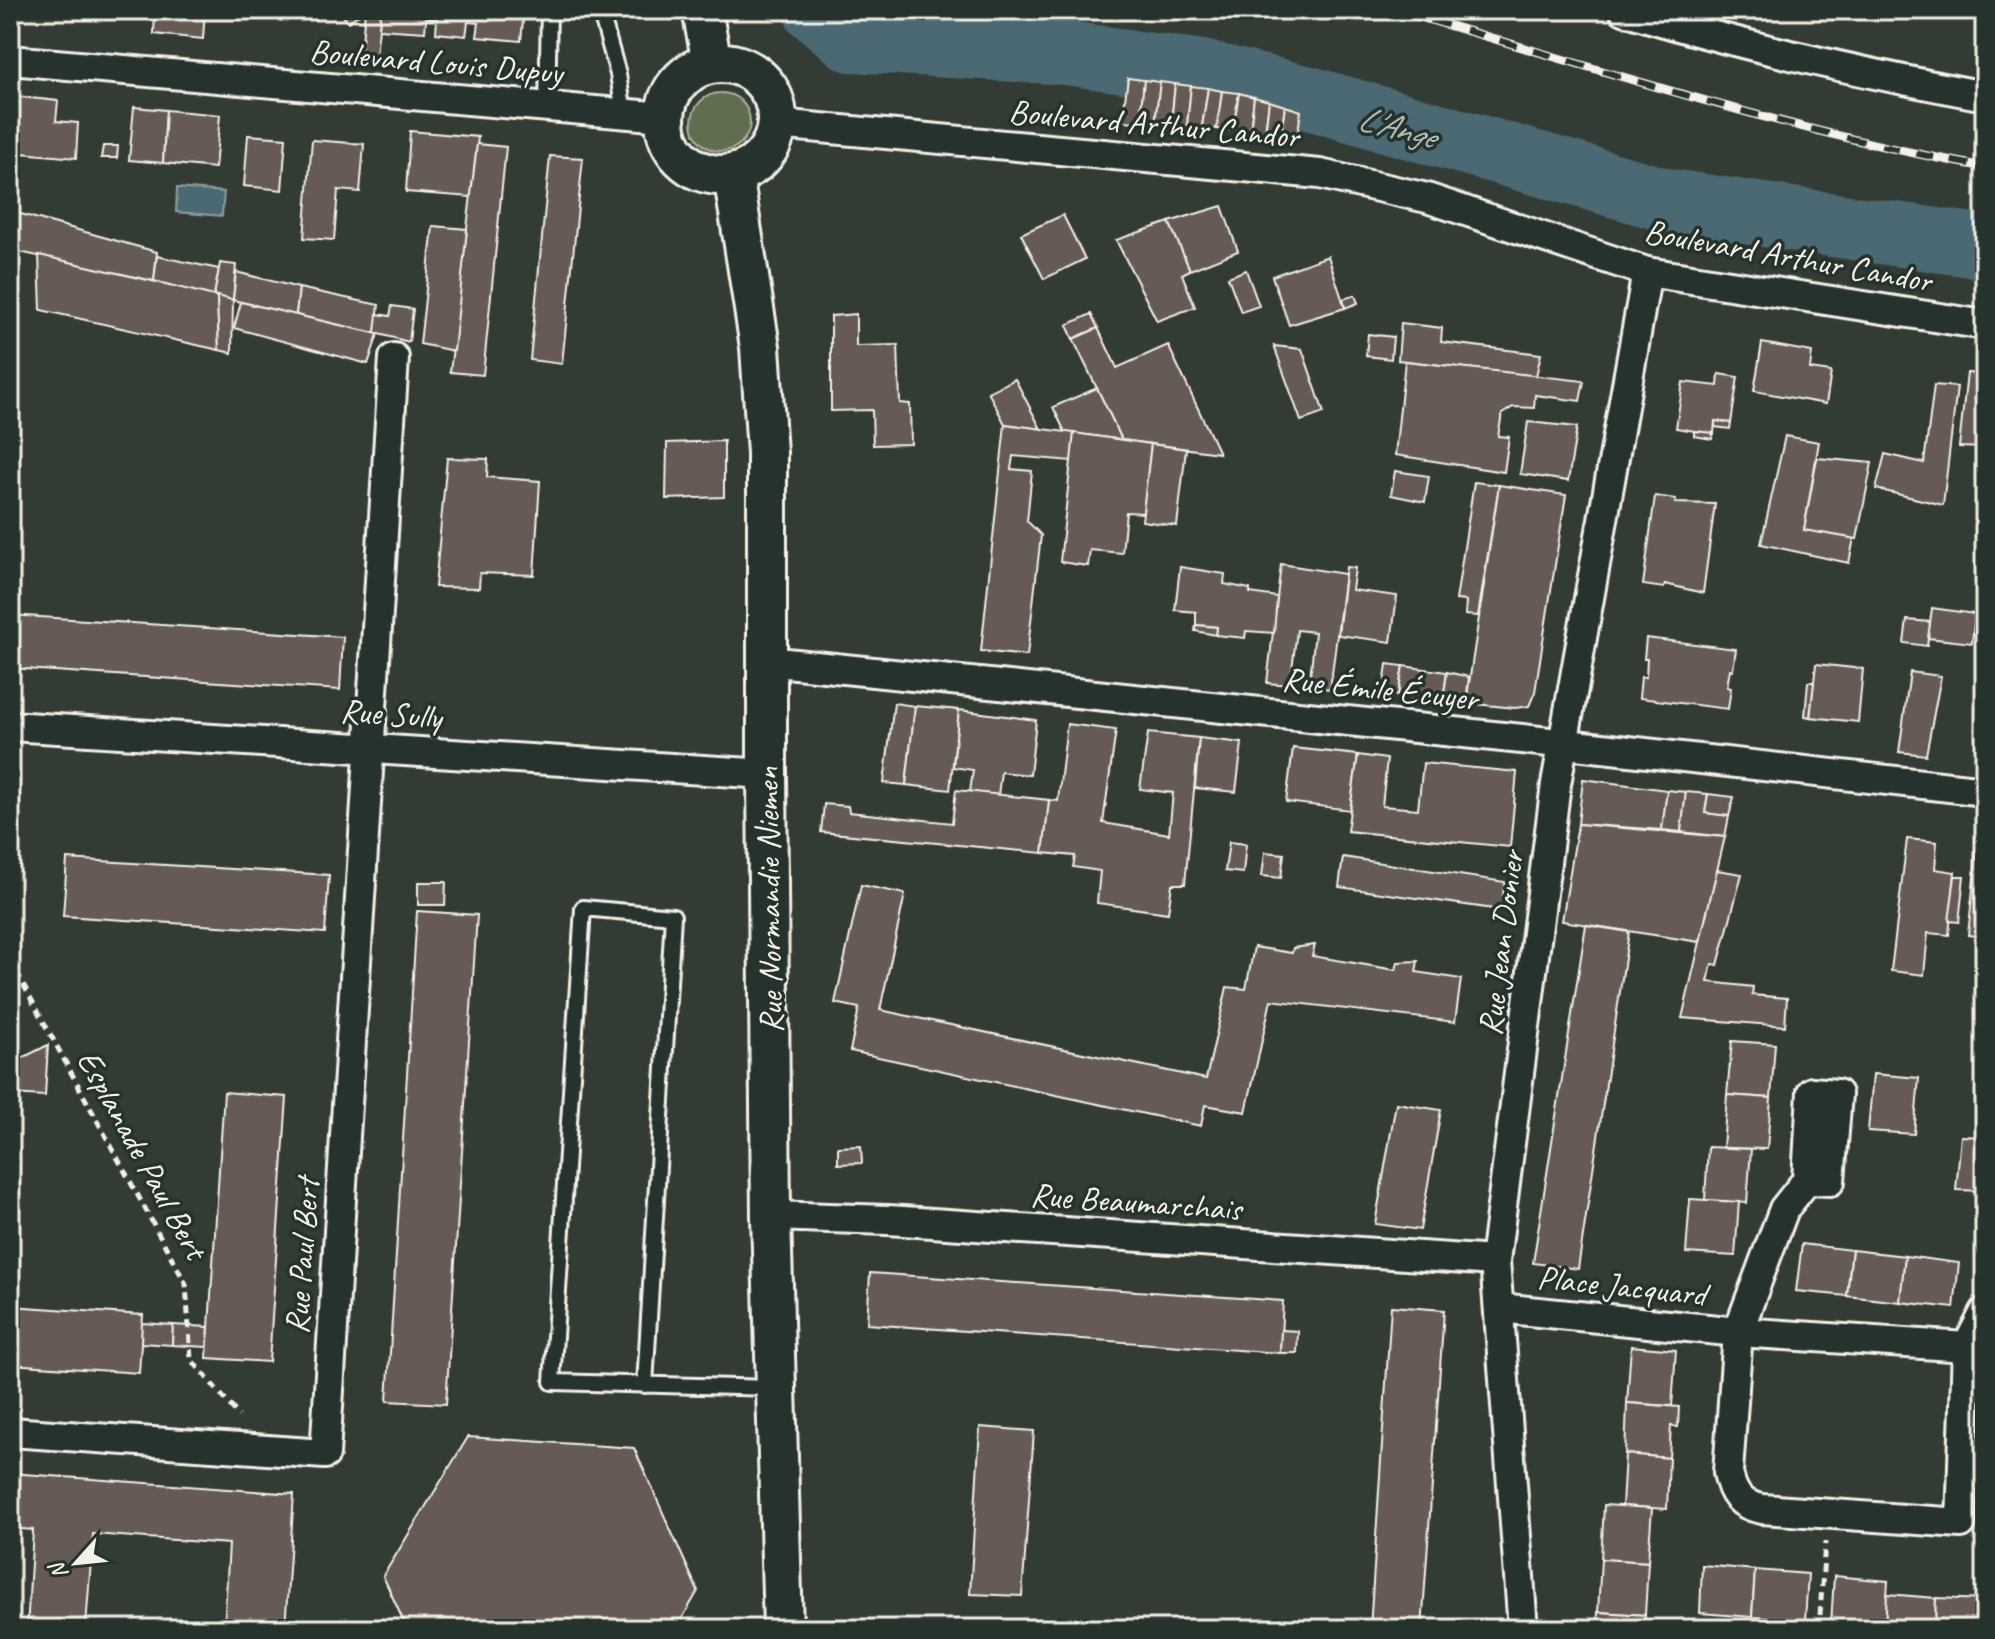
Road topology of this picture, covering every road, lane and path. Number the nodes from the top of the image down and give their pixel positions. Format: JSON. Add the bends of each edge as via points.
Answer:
{"nodes":[{"id":1,"x":549,"y":10,"type":"edge"},
{"id":2,"x":600,"y":10,"type":"edge"},
{"id":3,"x":702,"y":10,"type":"edge"},
{"id":4,"x":1624,"y":10,"type":"edge"},
{"id":5,"x":10,"y":60,"type":"edge"},
{"id":6,"x":712,"y":63,"type":"junction"},
{"id":7,"x":1985,"y":96,"type":"edge"},
{"id":8,"x":547,"y":106,"type":"junction"},
{"id":9,"x":624,"y":114,"type":"junction"},
{"id":10,"x":664,"y":117,"type":"junction"},
{"id":11,"x":777,"y":124,"type":"junction"},
{"id":12,"x":733,"y":174,"type":"junction"},
{"id":13,"x":1647,"y":272,"type":"junction"},
{"id":14,"x":1985,"y":325,"type":"edge"},
{"id":15,"x":394,"y":358,"type":"dead end"},
{"id":16,"x":767,"y":661,"type":"junction"},
{"id":17,"x":10,"y":726,"type":"edge"},
{"id":18,"x":1564,"y":744,"type":"junction"},
{"id":19,"x":370,"y":748,"type":"junction"},
{"id":20,"x":767,"y":774,"type":"junction"},
{"id":21,"x":1985,"y":791,"type":"edge"},
{"id":22,"x":10,"y":960,"type":"edge"},
{"id":23,"x":1807,"y":1180,"type":"dead end"},
{"id":24,"x":771,"y":1216,"type":"junction"},
{"id":25,"x":1495,"y":1261,"type":"junction"},
{"id":26,"x":1499,"y":1308,"type":"junction"},
{"id":27,"x":1985,"y":1312,"type":"edge"},
{"id":28,"x":1738,"y":1332,"type":"junction"},
{"id":29,"x":1967,"y":1347,"type":"junction"},
{"id":30,"x":645,"y":1385,"type":"junction"},
{"id":31,"x":775,"y":1388,"type":"junction"},
{"id":32,"x":10,"y":1432,"type":"edge"},
{"id":33,"x":269,"y":1450,"type":"junction"},
{"id":34,"x":1827,"y":1514,"type":"junction"},
{"id":35,"x":1973,"y":1524,"type":"edge"},
{"id":36,"x":783,"y":1629,"type":"edge"},
{"id":37,"x":1523,"y":1629,"type":"edge"},
{"id":38,"x":1819,"y":1629,"type":"edge"}],
"edges":[{"from":1,"to":8,"type":"lane"},
{"from":2,"to":9,"type":"lane"},
{"from":3,"to":6,"type":"main road"},
{"from":4,"to":7,"type":"street","via":[[1827,66]]},
{"from":5,"to":8,"type":"street","name":"Boulevard Louis Dupuy"},
{"from":6,"to":10,"type":"main road","via":[[697,67],[673,87]]},
{"from":6,"to":11,"type":"main road","via":[[733,63],[752,71],[776,104]]},
{"from":8,"to":9,"type":"street","name":"Boulevard Louis Dupuy"},
{"from":9,"to":10,"type":"street","name":"Boulevard Louis Dupuy"},
{"from":10,"to":12,"type":"main road","via":[[666,134],[685,163],[716,176]]},
{"from":11,"to":12,"type":"main road","via":[[764,156]]},
{"from":11,"to":13,"type":"street","name":"Boulevard Arthur Candor","via":[[1320,174],[1427,198]]},
{"from":12,"to":16,"type":"main road","name":"Rue Normandie Niemen","via":[[764,394]]},
{"from":13,"to":14,"type":"street","name":"Boulevard Arthur Candor"},
{"from":13,"to":18,"type":"street","name":"Rue Jean Donier"},
{"from":15,"to":19,"type":"street"},
{"from":16,"to":18,"type":"street","name":"Rue Émile Écuyer"},
{"from":16,"to":20,"type":"main road","name":"Rue Normandie Niemen"},
{"from":17,"to":19,"type":"street","name":"Rue Sully"},
{"from":18,"to":21,"type":"street","name":"Rue Émile Écuyer"},
{"from":18,"to":25,"type":"street","name":"Rue Jean Donier"},
{"from":19,"to":20,"type":"street","name":"Rue Sully"},
{"from":19,"to":33,"type":"street","name":"Rue Paul Bert","via":[[325,1454]]},
{"from":20,"to":24,"type":"main road","name":"Rue Normandie Niemen"},
{"from":22,"to":33,"type":"path","name":"Esplanade Paul Bert","via":[[186,1284],[191,1359]]},
{"from":23,"to":28,"type":"street","name":"Place Jacquard","via":[[1784,1209]]},
{"from":24,"to":25,"type":"street","name":"Rue Beaumarchais"},
{"from":24,"to":31,"type":"main road","name":"Rue Normandie Niemen"},
{"from":25,"to":26,"type":"street","name":"Rue Jean Donier"},
{"from":26,"to":28,"type":"street","name":"Place Jacquard"},
{"from":26,"to":37,"type":"street","name":"Rue Jean Donier"},
{"from":27,"to":29,"type":"street","name":"Place Jacquard"},
{"from":28,"to":29,"type":"street","name":"Place Jacquard"},
{"from":28,"to":34,"type":"street","name":"Place Jacquard","via":[[1731,1487],[1749,1506]]},
{"from":29,"to":35,"type":"street","name":"Place Jacquard"},
{"from":30,"to":30,"type":"lane","via":[[552,1382],[583,908],[673,916]]},
{"from":30,"to":31,"type":"lane"},
{"from":31,"to":36,"type":"main road","name":"Rue Normandie Niemen"},
{"from":32,"to":33,"type":"street","name":"Rue Paul Bert"},
{"from":34,"to":35,"type":"street","name":"Place Jacquard"},
{"from":34,"to":38,"type":"path"}]}
